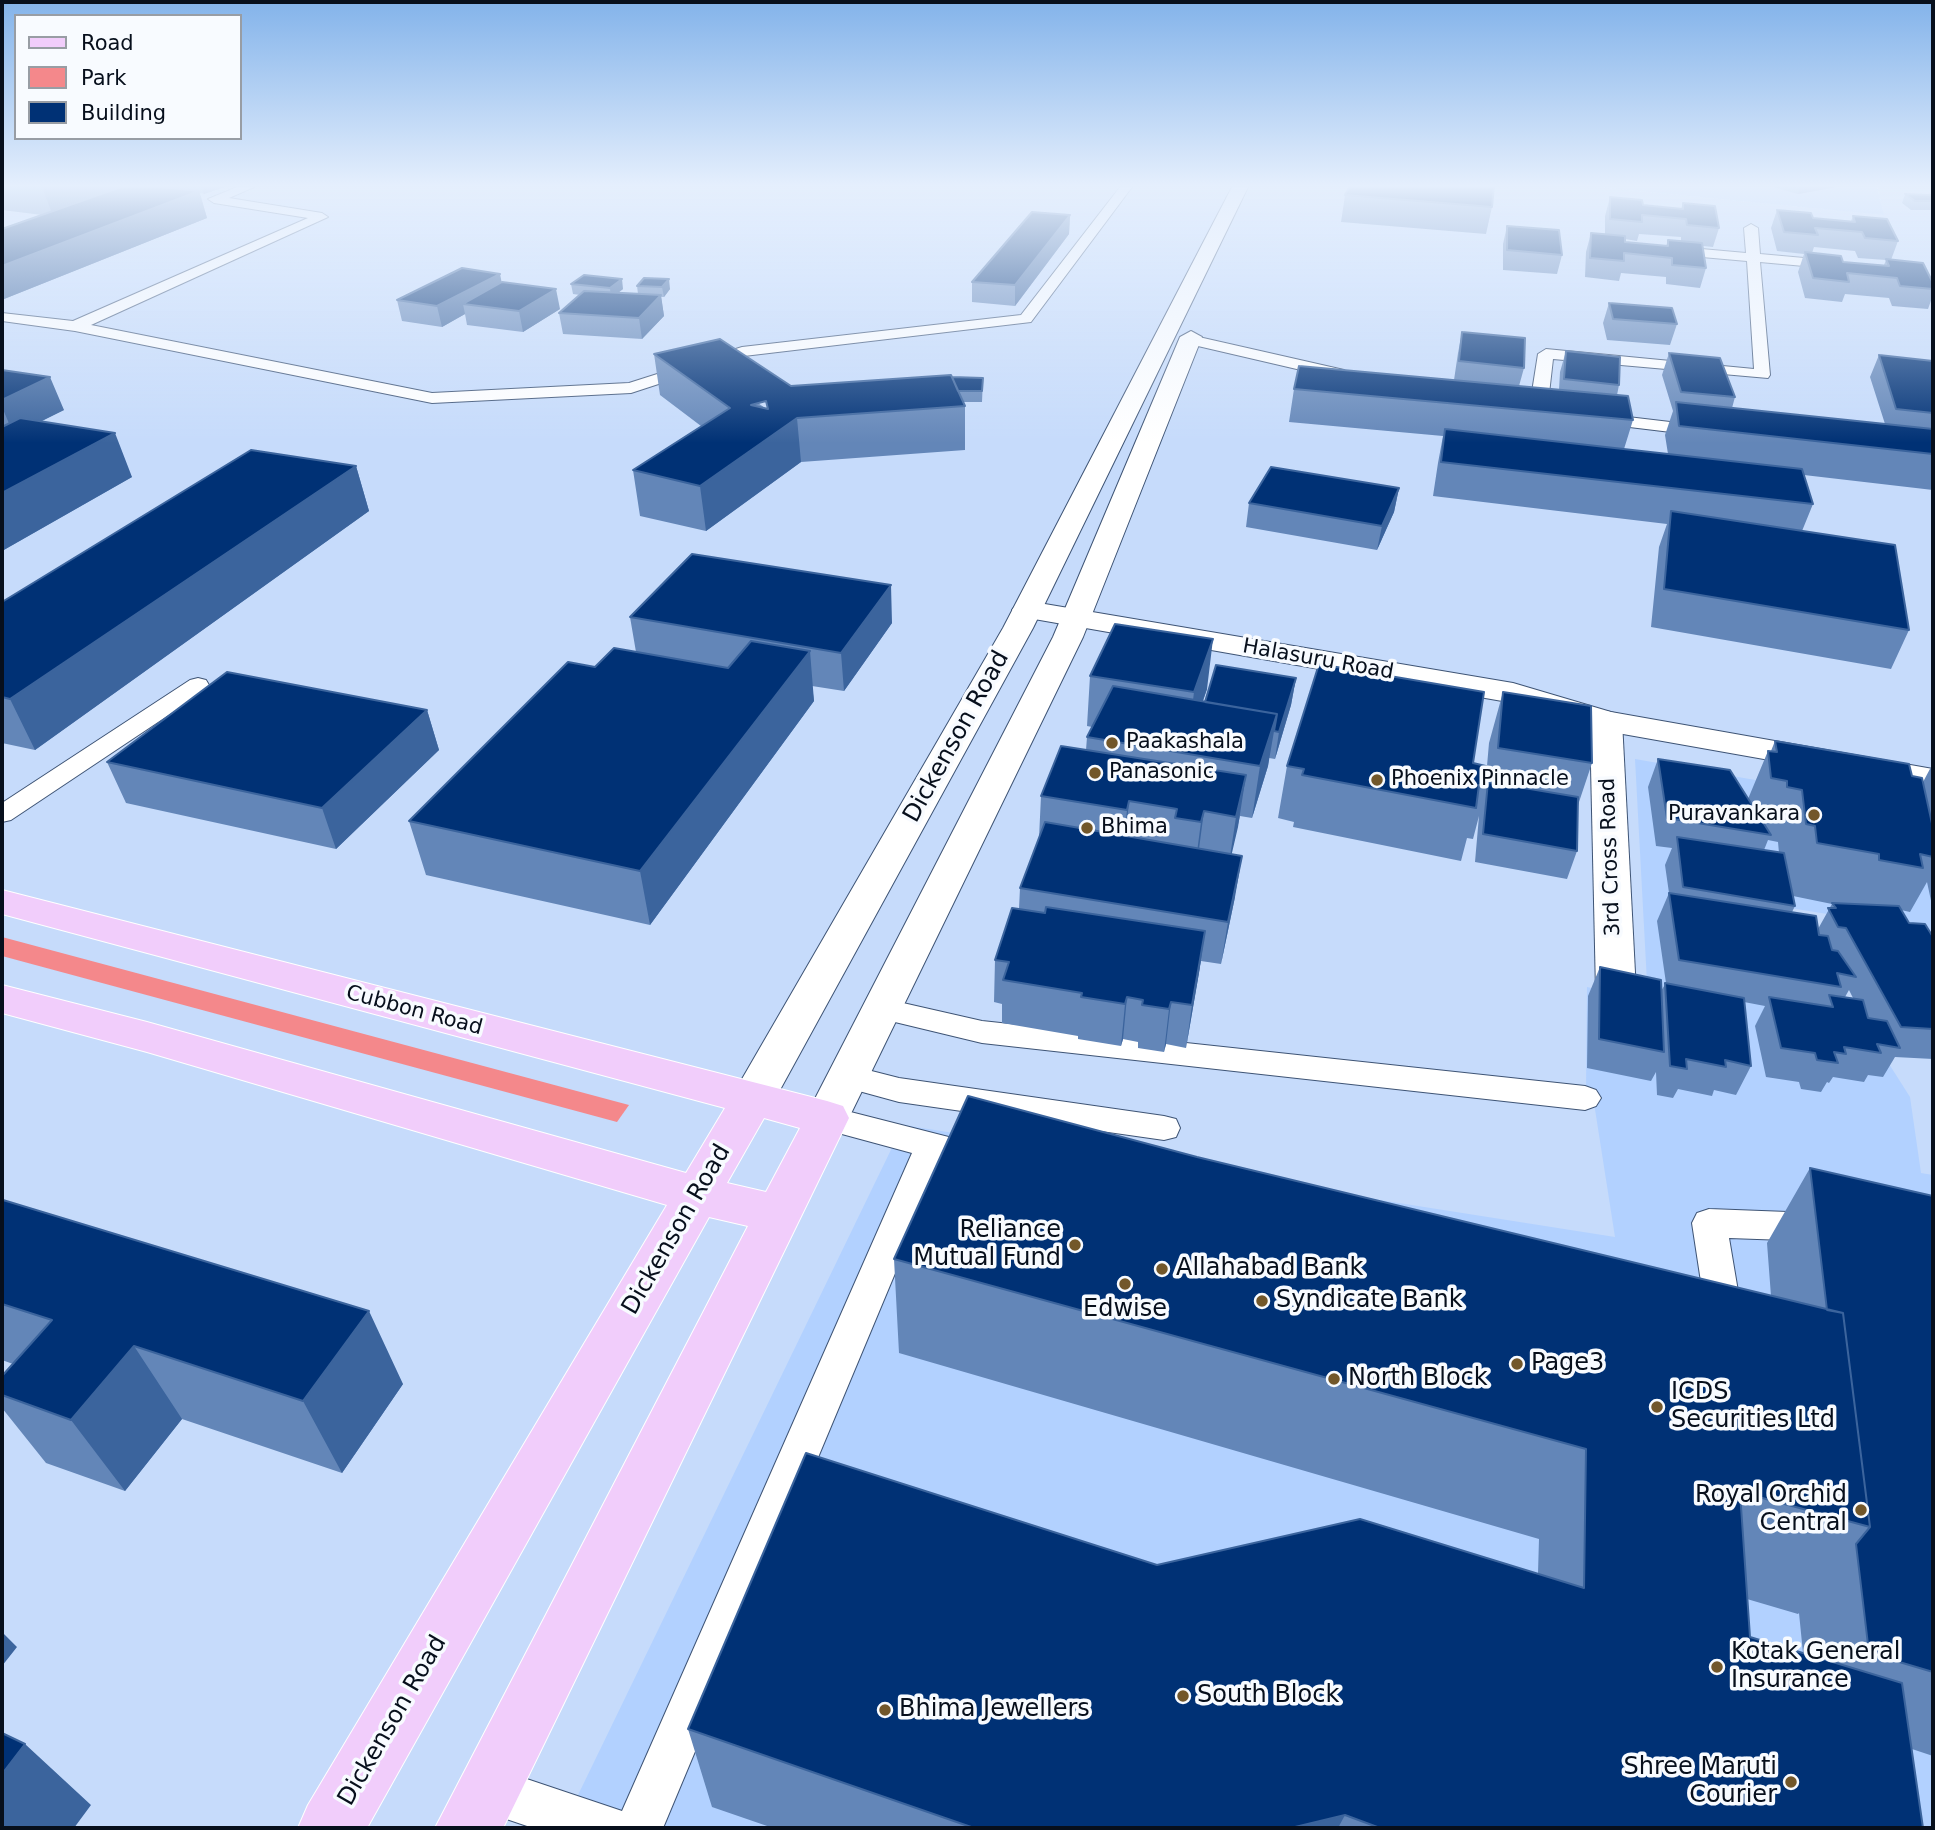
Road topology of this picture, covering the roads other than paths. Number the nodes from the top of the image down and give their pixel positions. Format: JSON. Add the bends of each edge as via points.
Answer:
{"nodes":[{"id":1,"x":196,"y":272,"type":"edge"},
{"id":2,"x":1061,"y":272,"type":"edge"},
{"id":3,"x":1202,"y":272,"type":"edge"},
{"id":4,"x":1754,"y":272,"type":"edge"},
{"id":5,"x":1202,"y":316,"type":"dead end"},
{"id":6,"x":2,"y":317,"type":"edge"},
{"id":7,"x":75,"y":326,"type":"junction"},
{"id":8,"x":1190,"y":340,"type":"junction"},
{"id":9,"x":1367,"y":381,"type":"edge"},
{"id":10,"x":1515,"y":408,"type":"edge"},
{"id":11,"x":1582,"y":417,"type":"edge"},
{"id":12,"x":1717,"y":433,"type":"edge"},
{"id":13,"x":1023,"y":619,"type":"junction"},
{"id":14,"x":1071,"y":628,"type":"junction"},
{"id":15,"x":198,"y":685,"type":"dead end"},
{"id":16,"x":1606,"y":721,"type":"junction"},
{"id":17,"x":1933,"y":779,"type":"edge"},
{"id":18,"x":2,"y":814,"type":"edge"},
{"id":19,"x":2,"y":902,"type":"edge"},
{"id":20,"x":1616,"y":992,"type":"edge"},
{"id":21,"x":2,"y":999,"type":"edge"},
{"id":22,"x":881,"y":1009,"type":"junction"},
{"id":23,"x":848,"y":1077,"type":"junction"},
{"id":24,"x":753,"y":1098,"type":"junction"},
{"id":25,"x":1585,"y":1098,"type":"dead end"},
{"id":26,"x":827,"y":1118,"type":"junction"},
{"id":27,"x":1164,"y":1128,"type":"dead end"},
{"id":28,"x":932,"y":1146,"type":"junction"},
{"id":29,"x":1013,"y":1166,"type":"edge"},
{"id":30,"x":697,"y":1195,"type":"junction"},
{"id":31,"x":780,"y":1215,"type":"junction"},
{"id":32,"x":1842,"y":1230,"type":"edge"},
{"id":33,"x":1703,"y":1341,"type":"edge"},
{"id":34,"x":478,"y":1809,"type":"edge"},
{"id":35,"x":331,"y":1828,"type":"edge"},
{"id":36,"x":606,"y":1828,"type":"edge"},
{"id":37,"x":639,"y":1828,"type":"edge"}],
"edges":[{"from":1,"to":7,"type":"lane"},
{"from":2,"to":7,"type":"lane","via":[[1026,319],[742,352],[631,388],[432,398]]},
{"from":3,"to":13,"type":"main road","name":"Dickenson Road","via":[[1116,429]]},
{"from":4,"to":10,"type":"lane","via":[[1762,375],[1546,354],[1546,412]]},
{"from":5,"to":8,"type":"main road"},
{"from":6,"to":7,"type":"lane"},
{"from":8,"to":9,"type":"lane"},
{"from":8,"to":14,"type":"main road"},
{"from":11,"to":12,"type":"lane"},
{"from":13,"to":14,"type":"main road","name":"Dickenson Road"},
{"from":13,"to":24,"type":"main road","name":"Dickenson Road"},
{"from":14,"to":16,"type":"main road","name":"Halasuru Road","via":[[1521,719]]},
{"from":14,"to":22,"type":"main road"},
{"from":15,"to":18,"type":"lane"},
{"from":16,"to":17,"type":"main road","name":"Halasuru Road"},
{"from":16,"to":20,"type":"main road","name":"3rd Cross Road"},
{"from":19,"to":24,"type":"main road","name":"Cubbon Road"},
{"from":21,"to":30,"type":"main road"},
{"from":22,"to":23,"type":"main road"},
{"from":22,"to":25,"type":"lane","via":[[982,1032]]},
{"from":23,"to":26,"type":"main road"},
{"from":23,"to":27,"type":"lane","via":[[899,1090]]},
{"from":24,"to":26,"type":"main road","name":"Cubbon Road"},
{"from":24,"to":30,"type":"main road","name":"Dickenson Road"},
{"from":26,"to":28,"type":"lane"},
{"from":26,"to":31,"type":"main road"},
{"from":28,"to":29,"type":"lane"},
{"from":28,"to":37,"type":"lane"},
{"from":30,"to":31,"type":"main road"},
{"from":30,"to":35,"type":"main road","name":"Dickenson Road"},
{"from":31,"to":34,"type":"main road"},
{"from":32,"to":33,"type":"lane","via":[[1709,1223],[1730,1348]]},
{"from":34,"to":36,"type":"lane"}]}
